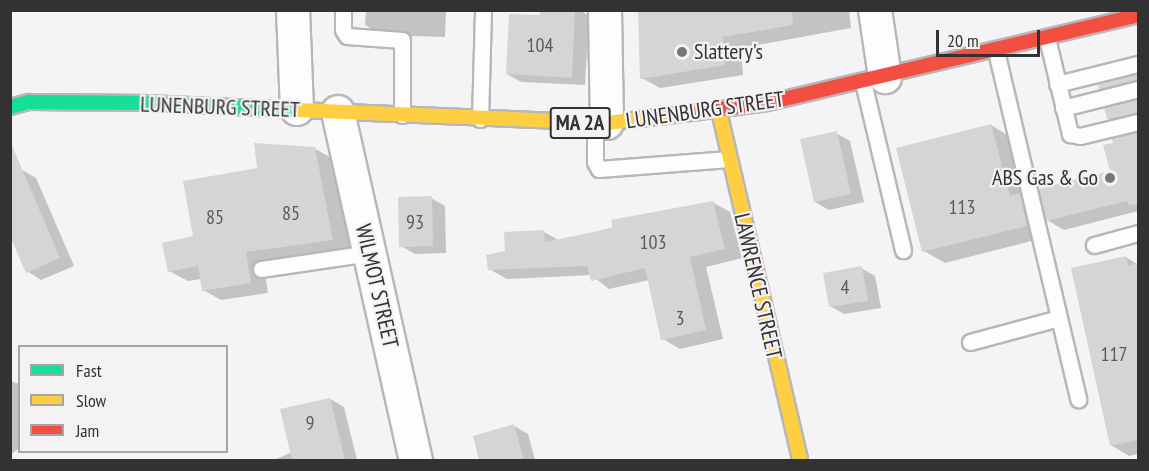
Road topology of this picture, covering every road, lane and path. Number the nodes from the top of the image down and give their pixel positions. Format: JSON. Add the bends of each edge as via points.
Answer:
{"nodes":[{"id":1,"x":293,"y":10,"type":"edge"},
{"id":2,"x":343,"y":10,"type":"edge"},
{"id":3,"x":483,"y":10,"type":"edge"},
{"id":4,"x":605,"y":10,"type":"edge"},
{"id":5,"x":874,"y":10,"type":"edge"},
{"id":6,"x":1069,"y":10,"type":"edge"},
{"id":7,"x":1138,"y":15,"type":"edge"},
{"id":8,"x":1075,"y":32,"type":"junction"},
{"id":9,"x":1047,"y":38,"type":"junction"},
{"id":10,"x":996,"y":51,"type":"junction"},
{"id":11,"x":1138,"y":64,"type":"edge"},
{"id":12,"x":874,"y":80,"type":"junction"},
{"id":13,"x":1057,"y":84,"type":"junction"},
{"id":14,"x":1138,"y":89,"type":"edge"},
{"id":15,"x":10,"y":107,"type":"edge"},
{"id":16,"x":1063,"y":108,"type":"junction"},
{"id":17,"x":297,"y":109,"type":"junction"},
{"id":18,"x":719,"y":111,"type":"junction"},
{"id":19,"x":338,"y":112,"type":"junction"},
{"id":20,"x":402,"y":115,"type":"junction"},
{"id":21,"x":480,"y":119,"type":"junction"},
{"id":22,"x":1138,"y":122,"type":"edge"},
{"id":23,"x":601,"y":123,"type":"junction"},
{"id":24,"x":729,"y":159,"type":"junction"},
{"id":25,"x":1138,"y":233,"type":"edge"},
{"id":26,"x":1094,"y":245,"type":"dead end"},
{"id":27,"x":903,"y":250,"type":"dead end"},
{"id":28,"x":369,"y":253,"type":"junction"},
{"id":29,"x":261,"y":269,"type":"dead end"},
{"id":30,"x":1059,"y":318,"type":"junction"},
{"id":31,"x":970,"y":342,"type":"dead end"},
{"id":32,"x":1078,"y":399,"type":"dead end"},
{"id":33,"x":416,"y":460,"type":"edge"},
{"id":34,"x":800,"y":460,"type":"edge"}],
"edges":[{"from":1,"to":17,"type":"street"},
{"from":2,"to":20,"type":"lane","via":[[343,30],[347,36],[402,40]]},
{"from":3,"to":21,"type":"lane"},
{"from":4,"to":23,"type":"street"},
{"from":5,"to":12,"type":"street"},
{"from":6,"to":8,"type":"lane"},
{"from":7,"to":8,"type":"main road","name":"LUNENBURG STREET","number":"MA 2A"},
{"from":8,"to":9,"type":"main road","name":"LUNENBURG STREET","number":"MA 2A"},
{"from":9,"to":10,"type":"main road","name":"LUNENBURG STREET","number":"MA 2A"},
{"from":9,"to":13,"type":"lane"},
{"from":10,"to":12,"type":"main road","name":"LUNENBURG STREET","number":"MA 2A"},
{"from":10,"to":30,"type":"lane"},
{"from":11,"to":13,"type":"lane"},
{"from":12,"to":18,"type":"main road","name":"LUNENBURG STREET","number":"MA 2A"},
{"from":12,"to":27,"type":"lane"},
{"from":13,"to":16,"type":"lane"},
{"from":14,"to":16,"type":"lane"},
{"from":15,"to":17,"type":"main road","name":"LUNENBURG STREET","number":"MA 2A","via":[[29,102]]},
{"from":16,"to":22,"type":"lane","via":[[1068,130],[1075,136]]},
{"from":17,"to":19,"type":"main road","name":"LUNENBURG STREET","number":"MA 2A"},
{"from":18,"to":23,"type":"main road","name":"LUNENBURG STREET","number":"MA 2A"},
{"from":18,"to":24,"type":"main road","name":"LAWRENCE STREET"},
{"from":19,"to":20,"type":"main road","name":"LUNENBURG STREET","number":"MA 2A"},
{"from":19,"to":28,"type":"street","name":"WILMOT STREET"},
{"from":20,"to":21,"type":"main road","name":"LUNENBURG STREET","number":"MA 2A"},
{"from":21,"to":23,"type":"main road","name":"LUNENBURG STREET","number":"MA 2A"},
{"from":23,"to":24,"type":"lane","via":[[595,162],[600,169]]},
{"from":24,"to":34,"type":"main road","name":"LAWRENCE STREET"},
{"from":25,"to":26,"type":"lane"},
{"from":28,"to":29,"type":"lane"},
{"from":28,"to":33,"type":"street","name":"WILMOT STREET"},
{"from":30,"to":31,"type":"lane"},
{"from":30,"to":32,"type":"lane"}]}
